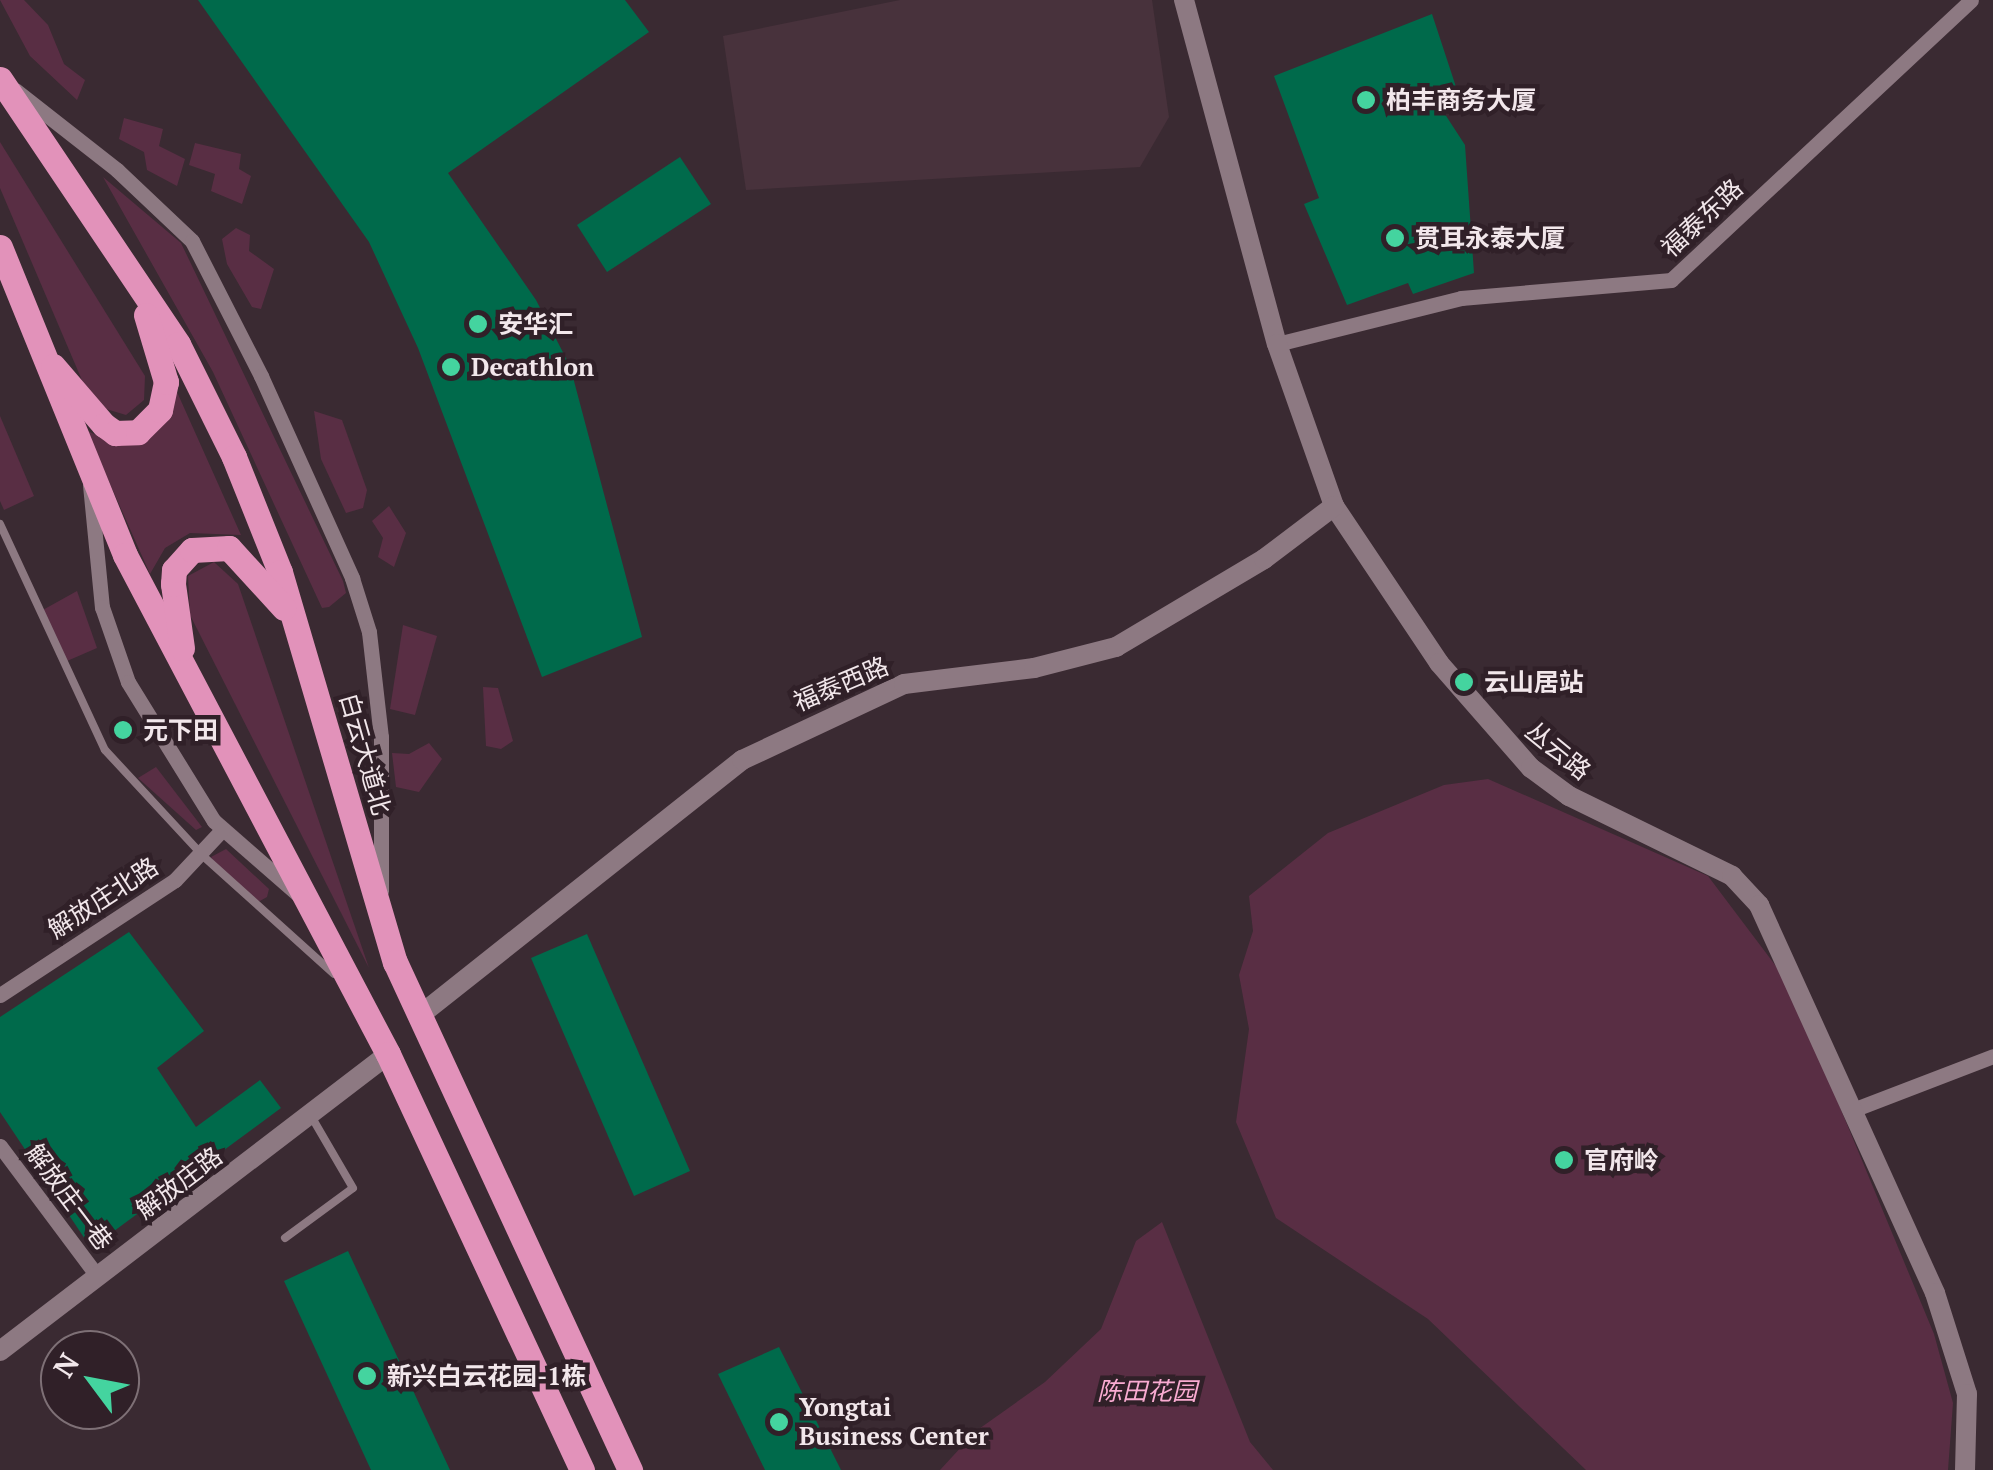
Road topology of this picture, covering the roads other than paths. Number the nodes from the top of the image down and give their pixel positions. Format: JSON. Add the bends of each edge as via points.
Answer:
{"nodes":[{"id":1,"x":1184,"y":0,"type":"edge"},
{"id":2,"x":1971,"y":0,"type":"edge"},
{"id":3,"x":0,"y":79,"type":"edge"},
{"id":4,"x":0,"y":248,"type":"edge"},
{"id":5,"x":127,"y":268,"type":"junction"},
{"id":6,"x":1276,"y":344,"type":"junction"},
{"id":7,"x":37,"y":347,"type":"junction"},
{"id":8,"x":89,"y":471,"type":"junction"},
{"id":9,"x":1334,"y":506,"type":"junction"},
{"id":10,"x":0,"y":524,"type":"edge"},
{"id":11,"x":296,"y":624,"type":"junction"},
{"id":12,"x":187,"y":677,"type":"junction"},
{"id":13,"x":222,"y":830,"type":"junction"},
{"id":14,"x":203,"y":856,"type":"junction"},
{"id":15,"x":313,"y":906,"type":"junction"},
{"id":16,"x":382,"y":925,"type":"junction"},
{"id":17,"x":356,"y":993,"type":"junction"},
{"id":18,"x":0,"y":995,"type":"edge"},
{"id":19,"x":419,"y":1016,"type":"junction"},
{"id":20,"x":388,"y":1054,"type":"junction"},
{"id":21,"x":1993,"y":1056,"type":"edge"},
{"id":22,"x":1850,"y":1111,"type":"junction"},
{"id":23,"x":310,"y":1114,"type":"junction"},
{"id":24,"x":0,"y":1146,"type":"edge"},
{"id":25,"x":285,"y":1238,"type":"dead end"},
{"id":26,"x":98,"y":1277,"type":"junction"},
{"id":27,"x":0,"y":1351,"type":"edge"},
{"id":28,"x":582,"y":1470,"type":"edge"},
{"id":29,"x":630,"y":1470,"type":"edge"},
{"id":30,"x":1966,"y":1470,"type":"edge"}],
"edges":[{"from":1,"to":6,"type":"street","name":"丛云路"},
{"from":2,"to":6,"type":"street","name":"福泰东路","via":[[1671,280],[1462,298]]},
{"from":3,"to":5,"type":"highway","name":"白云大道北"},
{"from":3,"to":16,"type":"street","via":[[118,170],[192,241],[336,542],[364,612],[374,661]]},
{"from":4,"to":7,"type":"highway"},
{"from":5,"to":7,"type":"highway","via":[[164,369],[164,397],[148,426],[128,433],[104,425]]},
{"from":5,"to":11,"type":"highway","name":"白云大道北","via":[[178,344],[234,456]]},
{"from":6,"to":9,"type":"street","name":"丛云路"},
{"from":7,"to":8,"type":"highway"},
{"from":8,"to":12,"type":"highway"},
{"from":8,"to":13,"type":"street","via":[[98,587],[117,655],[163,745]]},
{"from":9,"to":19,"type":"street","name":"福泰西路","via":[[1264,559],[1116,647],[1034,668],[904,684],[742,760]]},
{"from":9,"to":22,"type":"street","name":"丛云路","via":[[1439,663],[1532,768],[1568,796],[1732,876],[1760,905]]},
{"from":10,"to":14,"type":"lane","via":[[105,750]]},
{"from":11,"to":12,"type":"highway","via":[[241,557],[216,546],[192,550],[174,570],[172,584]]},
{"from":11,"to":16,"type":"highway","name":"白云大道北"},
{"from":12,"to":15,"type":"highway"},
{"from":13,"to":14,"type":"street","name":"解放庄北路"},
{"from":13,"to":15,"type":"street"},
{"from":14,"to":17,"type":"lane"},
{"from":14,"to":18,"type":"street","name":"解放庄北路"},
{"from":15,"to":17,"type":"highway"},
{"from":16,"to":19,"type":"highway","name":"白云大道北"},
{"from":17,"to":20,"type":"highway"},
{"from":19,"to":29,"type":"highway","name":"白云大道北"},
{"from":20,"to":23,"type":"street","name":"解放庄路"},
{"from":20,"to":28,"type":"highway"},
{"from":21,"to":22,"type":"street"},
{"from":22,"to":30,"type":"street","name":"丛云路","via":[[1935,1293],[1955,1353],[1970,1416]]},
{"from":23,"to":25,"type":"lane","via":[[354,1188]]},
{"from":23,"to":26,"type":"street","name":"解放庄路"},
{"from":24,"to":26,"type":"street","name":"解放庄一巷"},
{"from":26,"to":27,"type":"street","name":"解放庄路"}]}
